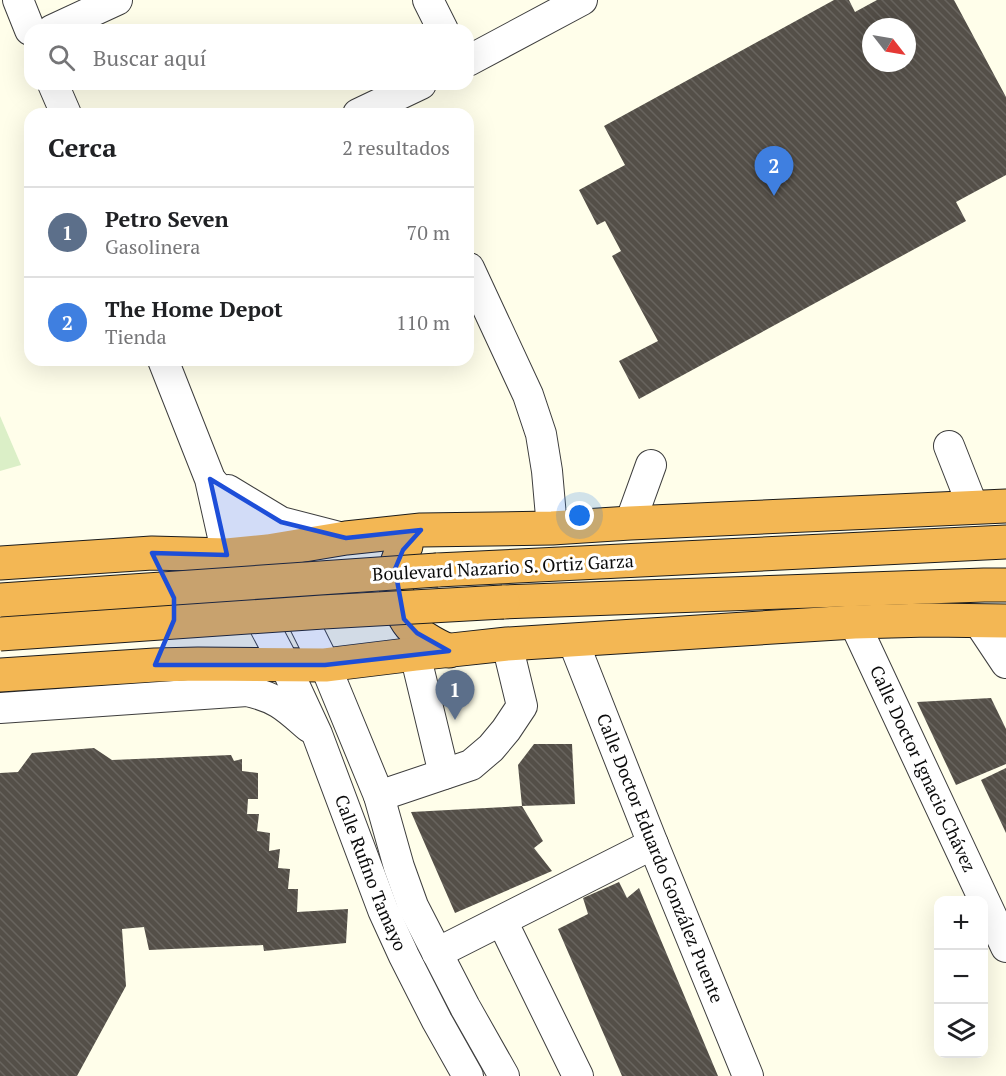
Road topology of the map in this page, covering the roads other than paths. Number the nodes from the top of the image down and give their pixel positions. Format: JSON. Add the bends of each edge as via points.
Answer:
{"nodes":[{"id":1,"x":18,"y":0,"type":"edge"},
{"id":2,"x":117,"y":0,"type":"edge"},
{"id":3,"x":428,"y":0,"type":"edge"},
{"id":4,"x":582,"y":0,"type":"edge"},
{"id":5,"x":28,"y":24,"type":"edge"},
{"id":6,"x":65,"y":24,"type":"edge"},
{"id":7,"x":440,"y":24,"type":"edge"},
{"id":8,"x":474,"y":58,"type":"edge"},
{"id":9,"x":56,"y":90,"type":"edge"},
{"id":10,"x":409,"y":90,"type":"edge"},
{"id":11,"x":63,"y":108,"type":"edge"},
{"id":12,"x":375,"y":108,"type":"edge"},
{"id":13,"x":474,"y":279,"type":"edge"},
{"id":14,"x":166,"y":366,"type":"edge"},
{"id":15,"x":950,"y":446,"type":"dead end"},
{"id":16,"x":651,"y":465,"type":"dead end"},
{"id":17,"x":210,"y":479,"type":"junction"},
{"id":18,"x":1006,"y":506,"type":"edge"},
{"id":19,"x":973,"y":507,"type":"junction"},
{"id":20,"x":630,"y":523,"type":"junction"},
{"id":21,"x":552,"y":528,"type":"junction"},
{"id":22,"x":422,"y":530,"type":"junction"},
{"id":23,"x":346,"y":538,"type":"junction"},
{"id":24,"x":1006,"y":542,"type":"edge"},
{"id":25,"x":268,"y":550,"type":"junction"},
{"id":26,"x":152,"y":553,"type":"junction"},
{"id":27,"x":227,"y":555,"type":"junction"},
{"id":28,"x":0,"y":563,"type":"edge"},
{"id":29,"x":1006,"y":585,"type":"edge"},
{"id":30,"x":0,"y":600,"type":"edge"},
{"id":31,"x":992,"y":621,"type":"edge"},
{"id":32,"x":854,"y":622,"type":"junction"},
{"id":33,"x":0,"y":634,"type":"edge"},
{"id":34,"x":573,"y":641,"type":"junction"},
{"id":35,"x":507,"y":644,"type":"junction"},
{"id":36,"x":449,"y":651,"type":"junction"},
{"id":37,"x":415,"y":654,"type":"junction"},
{"id":38,"x":1006,"y":663,"type":"edge"},
{"id":39,"x":155,"y":665,"type":"junction"},
{"id":40,"x":285,"y":665,"type":"junction"},
{"id":41,"x":325,"y":665,"type":"junction"},
{"id":42,"x":0,"y":675,"type":"edge"},
{"id":43,"x":0,"y":708,"type":"edge"},
{"id":44,"x":317,"y":734,"type":"junction"},
{"id":45,"x":444,"y":774,"type":"junction"},
{"id":46,"x":379,"y":796,"type":"junction"},
{"id":47,"x":653,"y":844,"type":"junction"},
{"id":48,"x":502,"y":921,"type":"junction"},
{"id":49,"x":1006,"y":947,"type":"edge"},
{"id":50,"x":437,"y":953,"type":"junction"},
{"id":51,"x":575,"y":1075,"type":"edge"},
{"id":52,"x":468,"y":1076,"type":"edge"},
{"id":53,"x":504,"y":1076,"type":"edge"},
{"id":54,"x":748,"y":1076,"type":"edge"}],
"edges":[{"from":1,"to":5,"type":"street"},
{"from":2,"to":6,"type":"street"},
{"from":3,"to":7,"type":"street"},
{"from":4,"to":8,"type":"street"},
{"from":9,"to":11,"type":"street"},
{"from":10,"to":12,"type":"street"},
{"from":13,"to":21,"type":"street","via":[[528,395],[541,434]]},
{"from":14,"to":17,"type":"street"},
{"from":15,"to":19,"type":"street"},
{"from":16,"to":20,"type":"street"},
{"from":17,"to":23,"type":"street","via":[[280,522]]},
{"from":17,"to":25,"type":"street","name":"Calle Rufino Tamayo"},
{"from":17,"to":27,"type":"street","name":"Calle Rufino Tamayo"},
{"from":18,"to":19,"type":"highway"},
{"from":19,"to":20,"type":"highway"},
{"from":20,"to":21,"type":"highway"},
{"from":21,"to":22,"type":"highway"},
{"from":22,"to":23,"type":"highway"},
{"from":22,"to":36,"type":"highway","via":[[403,550],[395,569],[397,599],[404,619],[417,633]]},
{"from":23,"to":25,"type":"highway"},
{"from":24,"to":30,"type":"highway","name":"Boulevard Nazario S. Ortiz Garza","bridge":true,"via":[[437,570]]},
{"from":25,"to":27,"type":"highway"},
{"from":25,"to":41,"type":"street","name":"Calle Rufino Tamayo"},
{"from":26,"to":27,"type":"highway"},
{"from":26,"to":28,"type":"highway"},
{"from":26,"to":39,"type":"highway","via":[[165,572],[174,598],[174,620]]},
{"from":27,"to":40,"type":"street","name":"Calle Rufino Tamayo"},
{"from":29,"to":33,"type":"highway","name":"Boulevard Nazario S. Ortiz Garza","bridge":true,"via":[[503,602]]},
{"from":31,"to":32,"type":"highway"},
{"from":31,"to":38,"type":"street"},
{"from":32,"to":34,"type":"highway"},
{"from":32,"to":49,"type":"street","name":"Calle Doctor Ignacio Chávez"},
{"from":34,"to":35,"type":"highway"},
{"from":34,"to":47,"type":"street","name":"Calle Doctor Eduardo González Puente"},
{"from":35,"to":36,"type":"highway"},
{"from":35,"to":45,"type":"street","via":[[522,706],[492,748],[471,765]]},
{"from":36,"to":37,"type":"highway"},
{"from":37,"to":41,"type":"highway"},
{"from":37,"to":45,"type":"street"},
{"from":39,"to":40,"type":"highway"},
{"from":39,"to":42,"type":"highway"},
{"from":40,"to":41,"type":"highway"},
{"from":40,"to":44,"type":"street","name":"Calle Rufino Tamayo"},
{"from":41,"to":46,"type":"street","name":"Calle Rufino Tamayo"},
{"from":43,"to":44,"type":"street","via":[[247,691],[281,703]]},
{"from":44,"to":52,"type":"street","name":"Calle Rufino Tamayo","via":[[383,910]]},
{"from":45,"to":46,"type":"street"},
{"from":46,"to":50,"type":"street","name":"Calle Rufino Tamayo","via":[[413,906]]},
{"from":47,"to":48,"type":"street"},
{"from":47,"to":54,"type":"street","name":"Calle Doctor Eduardo González Puente"},
{"from":48,"to":50,"type":"street"},
{"from":48,"to":51,"type":"street"},
{"from":50,"to":53,"type":"street","name":"Calle Rufino Tamayo"}]}
